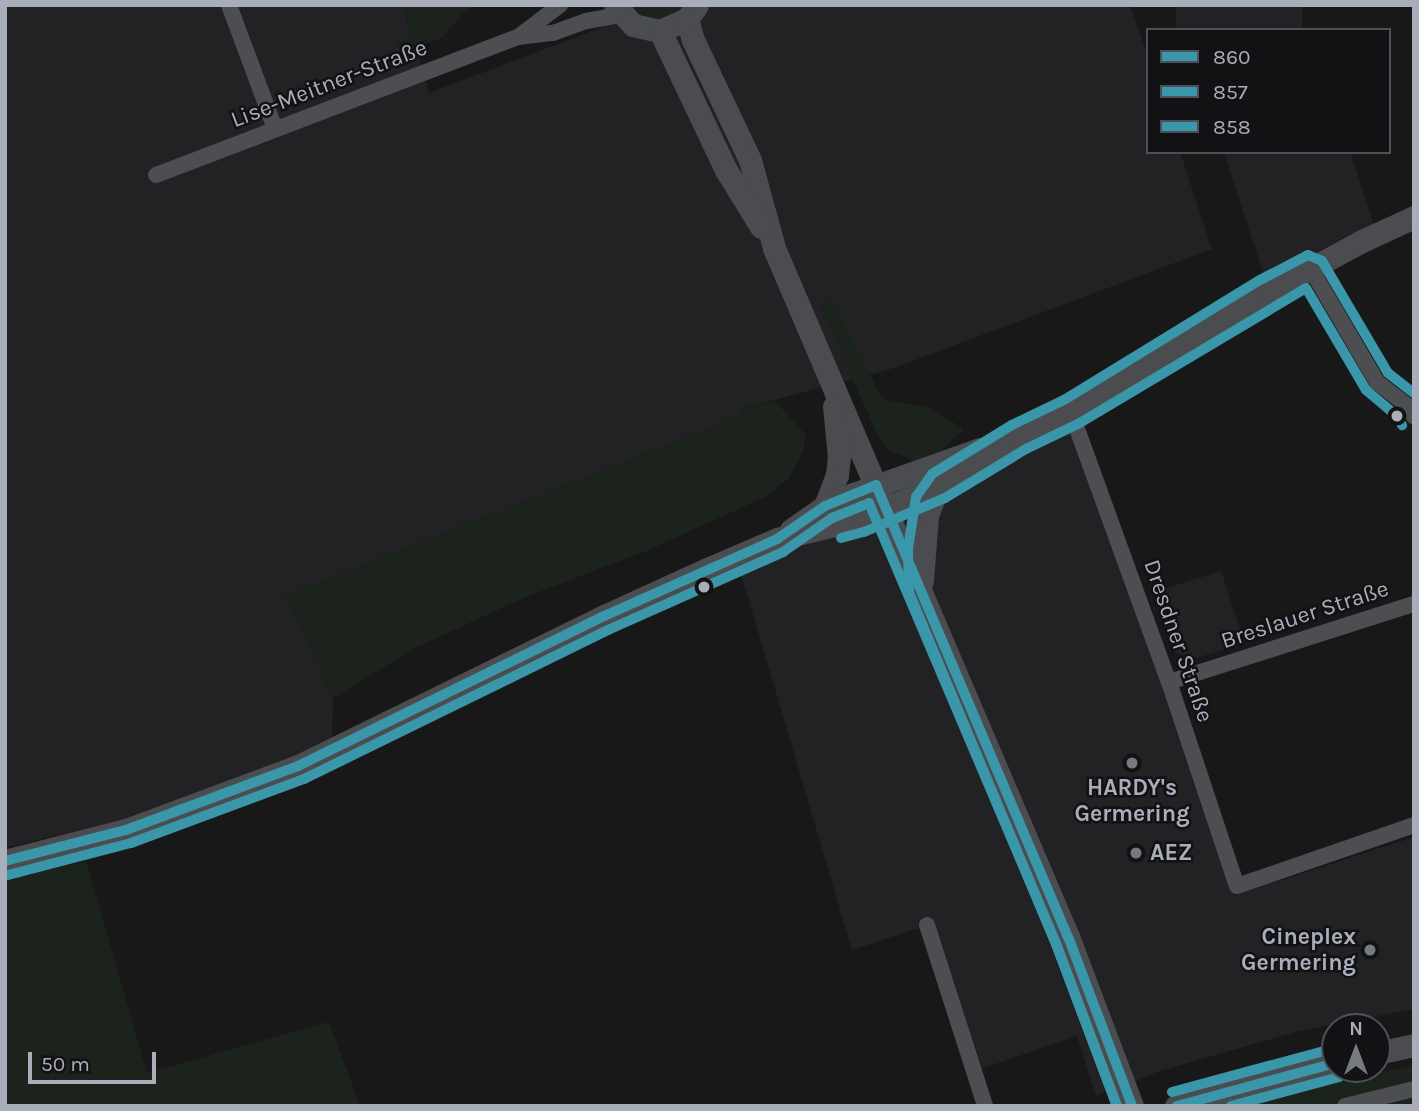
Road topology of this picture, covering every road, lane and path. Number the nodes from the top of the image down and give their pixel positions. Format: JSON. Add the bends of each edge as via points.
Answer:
{"nodes":[{"id":1,"x":229,"y":5,"type":"edge"},
{"id":2,"x":560,"y":5,"type":"edge"},
{"id":3,"x":618,"y":10,"type":"edge"},
{"id":4,"x":692,"y":12,"type":"edge"},
{"id":5,"x":660,"y":31,"type":"junction"},
{"id":6,"x":518,"y":37,"type":"junction"},
{"id":7,"x":275,"y":129,"type":"junction"},
{"id":8,"x":156,"y":175,"type":"dead end"},
{"id":9,"x":1414,"y":217,"type":"edge"},
{"id":10,"x":774,"y":248,"type":"junction"},
{"id":11,"x":1311,"y":269,"type":"junction"},
{"id":12,"x":832,"y":389,"type":"junction"},
{"id":13,"x":1071,"y":412,"type":"junction"},
{"id":14,"x":1414,"y":417,"type":"edge"},
{"id":15,"x":1019,"y":437,"type":"junction"},
{"id":16,"x":876,"y":485,"type":"junction"},
{"id":17,"x":939,"y":486,"type":"junction"},
{"id":18,"x":825,"y":506,"type":"junction"},
{"id":19,"x":886,"y":508,"type":"junction"},
{"id":20,"x":777,"y":540,"type":"junction"},
{"id":21,"x":922,"y":589,"type":"junction"},
{"id":22,"x":1414,"y":604,"type":"edge"},
{"id":23,"x":1170,"y":682,"type":"junction"},
{"id":24,"x":1414,"y":825,"type":"edge"},
{"id":25,"x":5,"y":861,"type":"edge"},
{"id":26,"x":927,"y":925,"type":"dead end"},
{"id":27,"x":1414,"y":1045,"type":"edge"},
{"id":28,"x":1391,"y":1050,"type":"edge"},
{"id":29,"x":1321,"y":1066,"type":"edge"},
{"id":30,"x":1254,"y":1083,"type":"junction"},
{"id":31,"x":1414,"y":1089,"type":"edge"},
{"id":32,"x":985,"y":1106,"type":"edge"},
{"id":33,"x":1132,"y":1106,"type":"edge"},
{"id":34,"x":1176,"y":1106,"type":"edge"},
{"id":35,"x":1216,"y":1106,"type":"edge"},
{"id":36,"x":1345,"y":1106,"type":"edge"}],
"edges":[{"from":1,"to":7,"type":"street"},
{"from":2,"to":6,"type":"street","name":"Lise-Meitner-Straße"},
{"from":3,"to":5,"type":"street","via":[[633,25]]},
{"from":3,"to":6,"type":"street","name":"Lise-Meitner-Straße","via":[[554,33]]},
{"from":4,"to":5,"type":"street"},
{"from":4,"to":10,"type":"street","via":[[693,40],[750,160]]},
{"from":5,"to":10,"type":"street","via":[[726,170]]},
{"from":6,"to":7,"type":"street","name":"Lise-Meitner-Straße"},
{"from":7,"to":8,"type":"street","name":"Lise-Meitner-Straße"},
{"from":9,"to":11,"type":"street"},
{"from":10,"to":12,"type":"street"},
{"from":11,"to":13,"type":"street"},
{"from":11,"to":14,"type":"street","via":[[1377,382]]},
{"from":12,"to":16,"type":"street"},
{"from":12,"to":18,"type":"street","via":[[839,457]]},
{"from":13,"to":15,"type":"street"},
{"from":13,"to":23,"type":"street","name":"Dresdner Straße"},
{"from":15,"to":16,"type":"street"},
{"from":15,"to":17,"type":"street"},
{"from":16,"to":18,"type":"street"},
{"from":16,"to":19,"type":"street"},
{"from":17,"to":19,"type":"street"},
{"from":17,"to":21,"type":"street","via":[[927,515]]},
{"from":18,"to":20,"type":"street"},
{"from":19,"to":20,"type":"street"},
{"from":19,"to":21,"type":"street"},
{"from":20,"to":25,"type":"street","via":[[602,617],[298,766],[126,830]]},
{"from":21,"to":33,"type":"street","via":[[1069,939]]},
{"from":22,"to":23,"type":"street","name":"Breslauer Straße"},
{"from":23,"to":24,"type":"street","name":"Dresdner Straße","via":[[1237,886]]},
{"from":26,"to":32,"type":"street"},
{"from":27,"to":28,"type":"street"},
{"from":29,"to":30,"type":"street"},
{"from":30,"to":34,"type":"street"},
{"from":30,"to":35,"type":"street"},
{"from":31,"to":36,"type":"street"}]}
